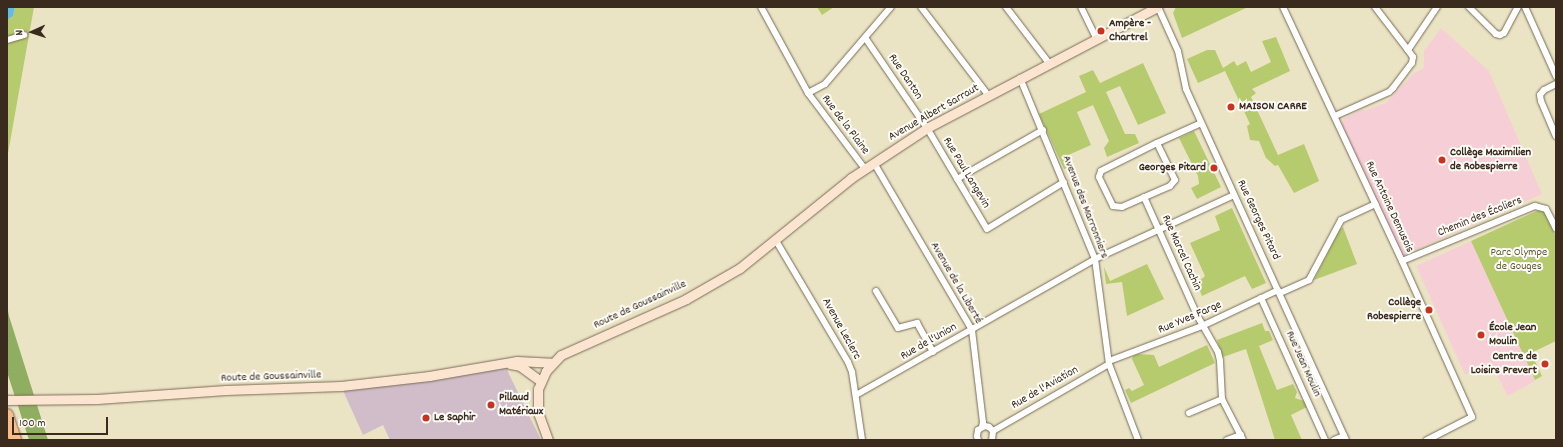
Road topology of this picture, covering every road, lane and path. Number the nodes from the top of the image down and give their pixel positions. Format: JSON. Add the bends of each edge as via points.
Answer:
{"nodes":[{"id":1,"x":761,"y":7,"type":"edge"},
{"id":2,"x":921,"y":7,"type":"edge"},
{"id":3,"x":1006,"y":7,"type":"edge"},
{"id":4,"x":1081,"y":7,"type":"edge"},
{"id":5,"x":1156,"y":7,"type":"edge"},
{"id":6,"x":1283,"y":7,"type":"edge"},
{"id":7,"x":1375,"y":7,"type":"edge"},
{"id":8,"x":1437,"y":7,"type":"edge"},
{"id":9,"x":1469,"y":7,"type":"edge"},
{"id":10,"x":1518,"y":7,"type":"edge"},
{"id":11,"x":1524,"y":7,"type":"edge"},
{"id":12,"x":888,"y":8,"type":"edge"},
{"id":13,"x":24,"y":35,"type":"dead end"},
{"id":14,"x":1096,"y":38,"type":"junction"},
{"id":15,"x":866,"y":39,"type":"junction"},
{"id":16,"x":7,"y":40,"type":"edge"},
{"id":17,"x":1408,"y":50,"type":"junction"},
{"id":18,"x":1048,"y":63,"type":"junction"},
{"id":19,"x":1556,"y":76,"type":"edge"},
{"id":20,"x":1020,"y":78,"type":"junction"},
{"id":21,"x":1556,"y":84,"type":"edge"},
{"id":22,"x":808,"y":94,"type":"junction"},
{"id":23,"x":988,"y":95,"type":"junction"},
{"id":24,"x":1335,"y":116,"type":"junction"},
{"id":25,"x":1202,"y":123,"type":"junction"},
{"id":26,"x":927,"y":128,"type":"junction"},
{"id":27,"x":1043,"y":130,"type":"junction"},
{"id":28,"x":1556,"y":136,"type":"edge"},
{"id":29,"x":1157,"y":144,"type":"junction"},
{"id":30,"x":874,"y":163,"type":"junction"},
{"id":31,"x":865,"y":169,"type":"junction"},
{"id":32,"x":957,"y":179,"type":"junction"},
{"id":33,"x":1064,"y":182,"type":"junction"},
{"id":34,"x":1234,"y":195,"type":"junction"},
{"id":35,"x":1144,"y":197,"type":"junction"},
{"id":36,"x":1375,"y":204,"type":"junction"},
{"id":37,"x":1556,"y":229,"type":"edge"},
{"id":38,"x":1158,"y":230,"type":"junction"},
{"id":39,"x":775,"y":239,"type":"junction"},
{"id":40,"x":1095,"y":259,"type":"junction"},
{"id":41,"x":1402,"y":261,"type":"junction"},
{"id":42,"x":740,"y":268,"type":"joint"},
{"id":43,"x":876,"y":291,"type":"dead end"},
{"id":44,"x":1279,"y":292,"type":"junction"},
{"id":45,"x":1261,"y":298,"type":"junction"},
{"id":46,"x":1202,"y":326,"type":"junction"},
{"id":47,"x":972,"y":330,"type":"junction"},
{"id":48,"x":933,"y":352,"type":"junction"},
{"id":49,"x":507,"y":363,"type":"junction"},
{"id":50,"x":551,"y":363,"type":"junction"},
{"id":51,"x":1109,"y":363,"type":"junction"},
{"id":52,"x":541,"y":380,"type":"junction"},
{"id":53,"x":856,"y":395,"type":"junction"},
{"id":54,"x":1222,"y":399,"type":"junction"},
{"id":55,"x":7,"y":400,"type":"edge"},
{"id":56,"x":1189,"y":413,"type":"dead end"},
{"id":57,"x":7,"y":415,"type":"edge"},
{"id":58,"x":982,"y":427,"type":"junction"},
{"id":59,"x":993,"y":431,"type":"junction"},
{"id":60,"x":1242,"y":437,"type":"edge"},
{"id":61,"x":1345,"y":438,"type":"edge"},
{"id":62,"x":977,"y":439,"type":"edge"},
{"id":63,"x":15,"y":440,"type":"edge"},
{"id":64,"x":548,"y":440,"type":"edge"},
{"id":65,"x":862,"y":440,"type":"edge"},
{"id":66,"x":992,"y":440,"type":"edge"},
{"id":67,"x":1138,"y":440,"type":"edge"},
{"id":68,"x":1228,"y":440,"type":"edge"},
{"id":69,"x":1325,"y":440,"type":"edge"},
{"id":70,"x":1334,"y":440,"type":"edge"},
{"id":71,"x":1427,"y":440,"type":"edge"}],
"edges":[{"from":1,"to":22,"type":"street","name":"Rue de la Plaine"},
{"from":2,"to":23,"type":"street"},
{"from":3,"to":18,"type":"street"},
{"from":4,"to":14,"type":"street"},
{"from":5,"to":14,"type":"street","name":"Avenue Albert Sarraut"},
{"from":5,"to":25,"type":"street","name":"Rue Georges Pitard","via":[[1178,51],[1184,84]]},
{"from":6,"to":24,"type":"street","name":"Rue Antoine Demusois"},
{"from":7,"to":17,"type":"street"},
{"from":8,"to":17,"type":"street"},
{"from":9,"to":10,"type":"street","via":[[1500,35],[1504,33]]},
{"from":11,"to":19,"type":"street"},
{"from":12,"to":15,"type":"street"},
{"from":13,"to":16,"type":"street"},
{"from":14,"to":18,"type":"street","name":"Avenue Albert Sarraut"},
{"from":15,"to":22,"type":"street","via":[[825,84]]},
{"from":15,"to":26,"type":"street","name":"Rue Danton"},
{"from":17,"to":24,"type":"street","via":[[1413,57],[1412,63],[1394,88]]},
{"from":18,"to":20,"type":"street","name":"Avenue Albert Sarraut"},
{"from":20,"to":23,"type":"street","name":"Avenue Albert Sarraut"},
{"from":20,"to":27,"type":"street","name":"Avenue des Marronniers"},
{"from":21,"to":28,"type":"street","via":[[1540,95]]},
{"from":22,"to":31,"type":"street","name":"Rue de la Plaine"},
{"from":23,"to":26,"type":"street","name":"Avenue Albert Sarraut"},
{"from":24,"to":36,"type":"street","name":"Rue Antoine Demusois"},
{"from":25,"to":29,"type":"street"},
{"from":25,"to":34,"type":"street","name":"Rue Georges Pitard"},
{"from":26,"to":30,"type":"street","name":"Avenue Albert Sarraut"},
{"from":26,"to":32,"type":"street","name":"Rue Paul Langevin"},
{"from":27,"to":32,"type":"street"},
{"from":27,"to":33,"type":"street","name":"Avenue des Marronniers"},
{"from":29,"to":35,"type":"street","via":[[1175,180],[1170,186]]},
{"from":29,"to":35,"type":"street","via":[[1101,171],[1099,177],[1113,206],[1122,207]]},
{"from":30,"to":31,"type":"street","name":"Avenue Albert Sarraut"},
{"from":30,"to":47,"type":"street","name":"Avenue de la Liberté"},
{"from":31,"to":39,"type":"street","name":"Avenue Albert Sarraut"},
{"from":32,"to":33,"type":"street","name":"Rue Paul Langevin","via":[[987,229]]},
{"from":33,"to":40,"type":"street","name":"Avenue des Marronniers"},
{"from":34,"to":38,"type":"street","name":"Rue de l'Union"},
{"from":34,"to":44,"type":"street","name":"Rue Georges Pitard"},
{"from":35,"to":38,"type":"street","name":"Rue Marcel Cachin"},
{"from":36,"to":41,"type":"street","name":"Rue Antoine Demusois"},
{"from":36,"to":44,"type":"street","name":"Rue Yves Farge","via":[[1341,220],[1309,280]]},
{"from":37,"to":41,"type":"street","name":"Chemin des Écoliers","via":[[1546,208],[1535,206]]},
{"from":38,"to":40,"type":"street","name":"Rue de l'Union"},
{"from":38,"to":46,"type":"street","name":"Rue Marcel Cachin"},
{"from":39,"to":42,"type":"street","name":"Avenue Albert Sarraut"},
{"from":39,"to":53,"type":"street","name":"Avenue Leclerc","via":[[843,351],[852,372]]},
{"from":40,"to":47,"type":"street","name":"Rue de l'Union"},
{"from":40,"to":51,"type":"street","name":"Avenue des Marronniers"},
{"from":41,"to":71,"type":"street","name":"Rue Antoine Demusois","via":[[1472,417]]},
{"from":42,"to":50,"type":"street","name":"Route de Goussainville","via":[[686,299],[568,350]]},
{"from":43,"to":48,"type":"street","via":[[898,328],[917,323]]},
{"from":44,"to":45,"type":"street","name":"Rue Yves Farge"},
{"from":44,"to":61,"type":"street","name":"Rue Georges Pitard"},
{"from":45,"to":46,"type":"street","name":"Rue Yves Farge"},
{"from":45,"to":69,"type":"street","name":"Rue Jean Moulin"},
{"from":46,"to":51,"type":"street","name":"Rue Yves Farge"},
{"from":46,"to":54,"type":"street","name":"Rue Marcel Cachin","via":[[1218,352]]},
{"from":47,"to":48,"type":"street","name":"Rue de l'Union"},
{"from":47,"to":58,"type":"street","name":"Avenue de la Liberté"},
{"from":48,"to":53,"type":"street","name":"Rue de l'Union"},
{"from":49,"to":50,"type":"street","name":"Route de Goussainville","via":[[523,360]]},
{"from":49,"to":52,"type":"street","name":"Route de Goussainville","via":[[520,366]]},
{"from":49,"to":55,"type":"street","name":"Route de Goussainville","via":[[356,385]]},
{"from":50,"to":52,"type":"street","name":"Route de Goussainville"},
{"from":51,"to":59,"type":"street","name":"Rue de l'Aviation"},
{"from":51,"to":67,"type":"street","name":"Avenue des Marronniers"},
{"from":52,"to":64,"type":"street","via":[[537,400],[538,413]]},
{"from":53,"to":65,"type":"street","name":"Avenue Leclerc"},
{"from":54,"to":56,"type":"street"},
{"from":54,"to":60,"type":"street"},
{"from":57,"to":63,"type":"highway"},
{"from":58,"to":59,"type":"street","via":[[987,426]]},
{"from":58,"to":62,"type":"street","via":[[978,430]]},
{"from":59,"to":66,"type":"street"},
{"from":60,"to":68,"type":"street"},
{"from":61,"to":70,"type":"street"}]}
